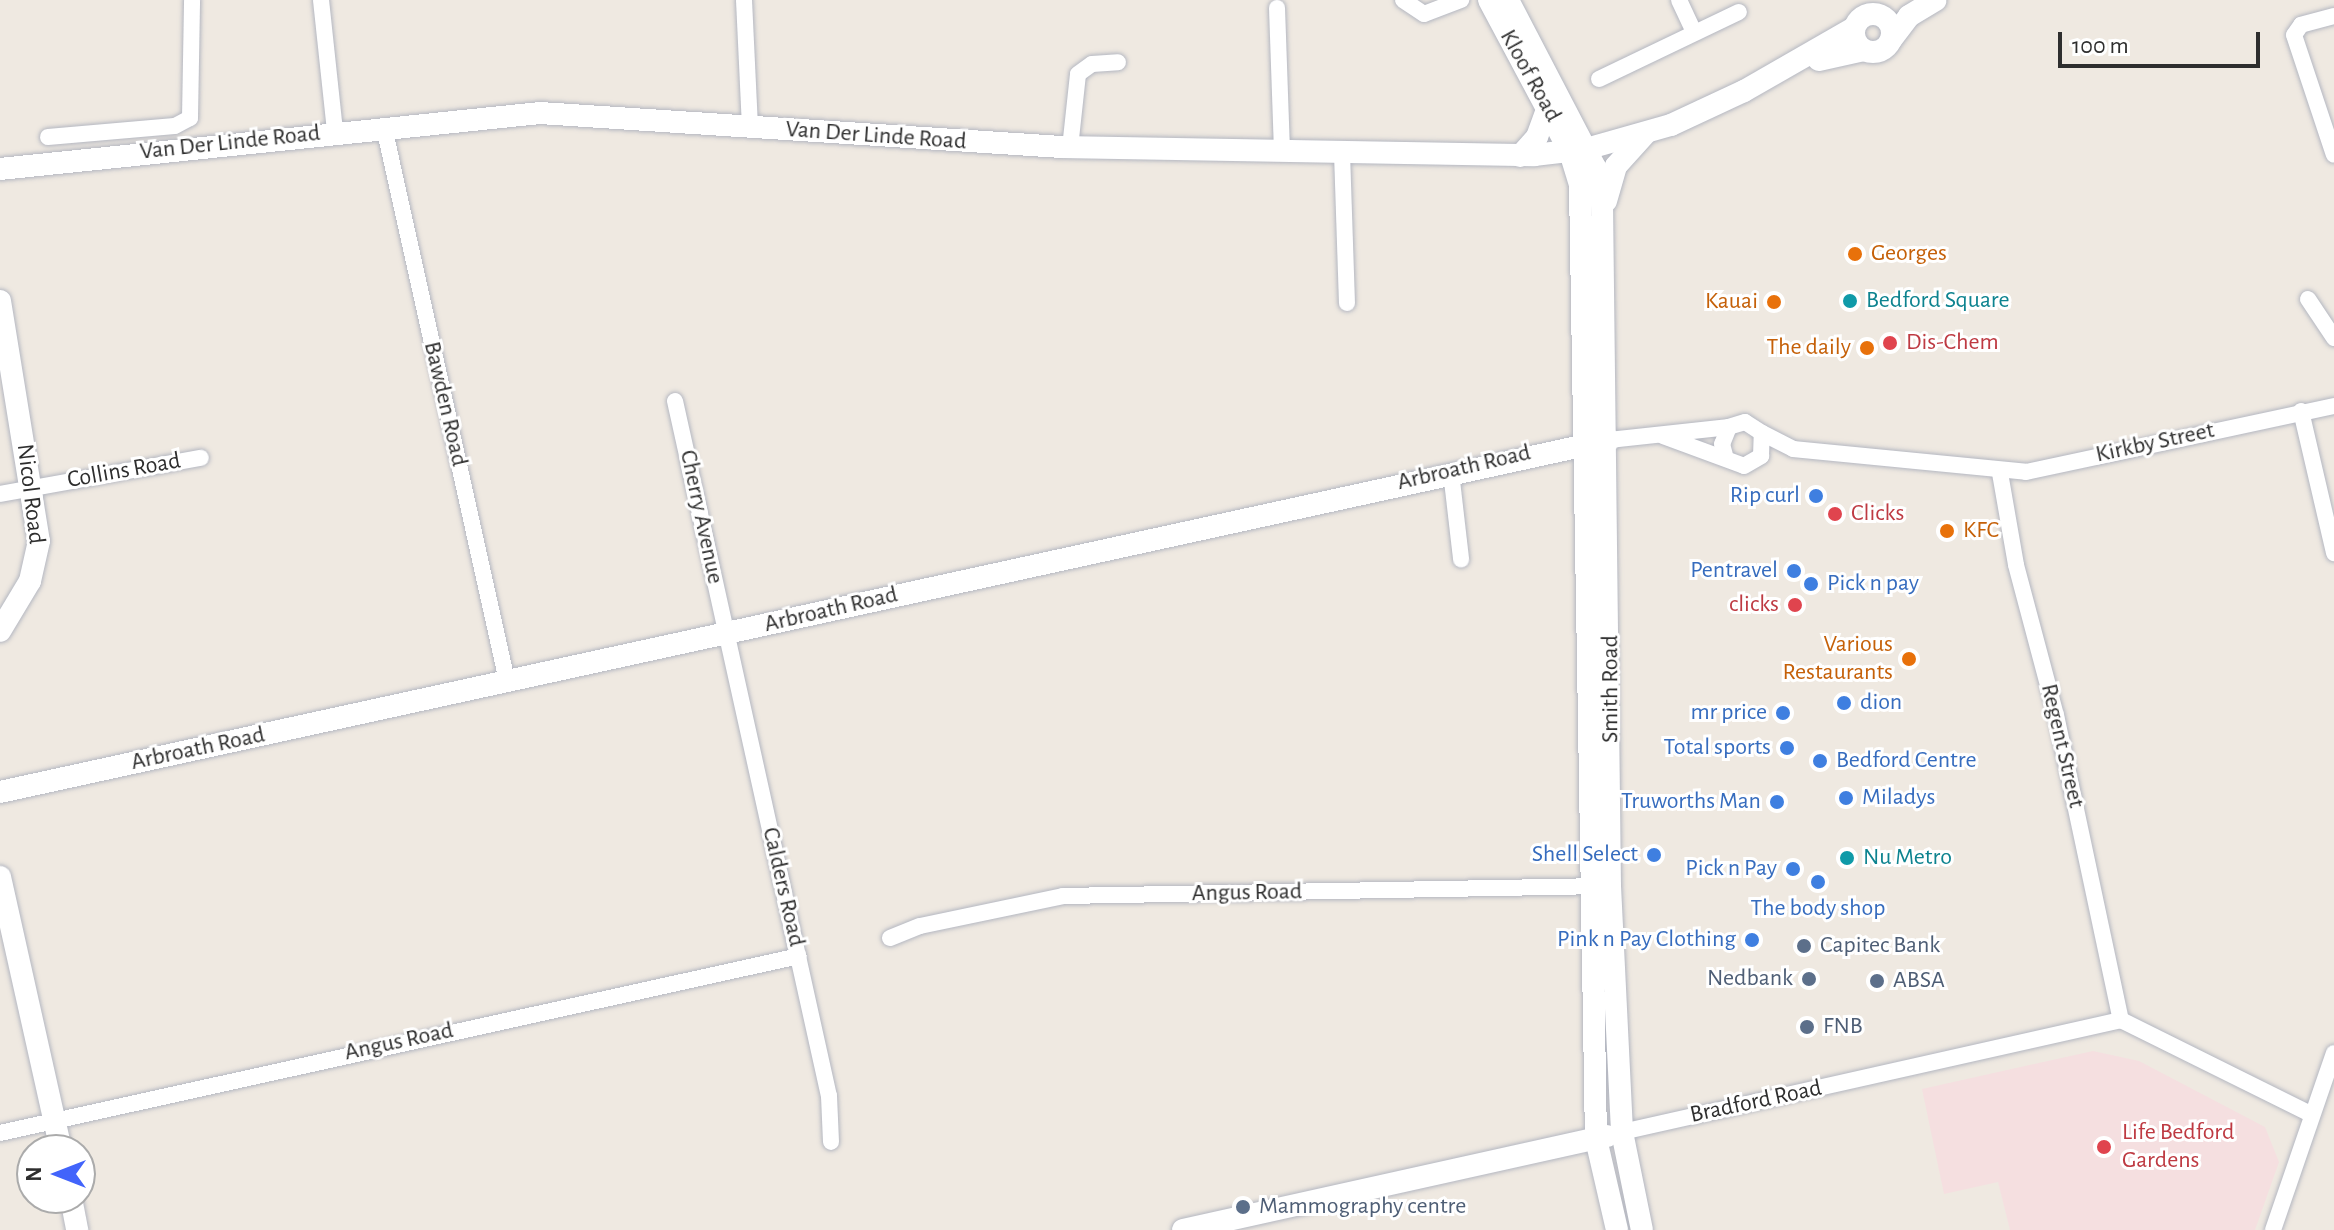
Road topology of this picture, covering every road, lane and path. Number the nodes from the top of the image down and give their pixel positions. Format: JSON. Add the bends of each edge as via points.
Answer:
{"nodes":[{"id":1,"x":192,"y":0,"type":"edge"},
{"id":2,"x":321,"y":0,"type":"edge"},
{"id":3,"x":744,"y":0,"type":"edge"},
{"id":4,"x":1403,"y":0,"type":"edge"},
{"id":5,"x":1461,"y":0,"type":"edge"},
{"id":6,"x":1489,"y":0,"type":"edge"},
{"id":7,"x":1508,"y":0,"type":"edge"},
{"id":8,"x":1679,"y":0,"type":"edge"},
{"id":9,"x":1911,"y":0,"type":"edge"},
{"id":10,"x":1936,"y":0,"type":"edge"},
{"id":11,"x":1277,"y":8,"type":"dead end"},
{"id":12,"x":1739,"y":12,"type":"dead end"},
{"id":13,"x":1881,"y":15,"type":"junction"},
{"id":14,"x":2334,"y":16,"type":"edge"},
{"id":15,"x":1854,"y":28,"type":"junction"},
{"id":16,"x":1694,"y":32,"type":"junction"},
{"id":17,"x":1891,"y":40,"type":"junction"},
{"id":18,"x":1864,"y":50,"type":"junction"},
{"id":19,"x":1118,"y":62,"type":"dead end"},
{"id":20,"x":1599,"y":79,"type":"dead end"},
{"id":21,"x":1744,"y":91,"type":"junction"},
{"id":22,"x":1557,"y":111,"type":"junction"},
{"id":23,"x":384,"y":127,"type":"junction"},
{"id":24,"x":750,"y":128,"type":"junction"},
{"id":25,"x":335,"y":131,"type":"junction"},
{"id":26,"x":1638,"y":135,"type":"junction"},
{"id":27,"x":48,"y":137,"type":"dead end"},
{"id":28,"x":1070,"y":148,"type":"junction"},
{"id":29,"x":1578,"y":150,"type":"junction"},
{"id":30,"x":1282,"y":152,"type":"junction"},
{"id":31,"x":1342,"y":153,"type":"junction"},
{"id":32,"x":1527,"y":155,"type":"junction"},
{"id":33,"x":2334,"y":155,"type":"edge"},
{"id":34,"x":0,"y":169,"type":"edge"},
{"id":35,"x":1583,"y":214,"type":"junction"},
{"id":36,"x":1604,"y":231,"type":"junction"},
{"id":37,"x":2308,"y":299,"type":"dead end"},
{"id":38,"x":0,"y":301,"type":"edge"},
{"id":39,"x":1347,"y":303,"type":"dead end"},
{"id":40,"x":2334,"y":338,"type":"edge"},
{"id":41,"x":2334,"y":394,"type":"edge"},
{"id":42,"x":675,"y":401,"type":"dead end"},
{"id":43,"x":2334,"y":406,"type":"edge"},
{"id":44,"x":2305,"y":410,"type":"junction"},
{"id":45,"x":1729,"y":427,"type":"junction"},
{"id":46,"x":1762,"y":433,"type":"junction"},
{"id":47,"x":1663,"y":436,"type":"junction"},
{"id":48,"x":1609,"y":440,"type":"junction"},
{"id":49,"x":1585,"y":441,"type":"junction"},
{"id":50,"x":1793,"y":449,"type":"junction"},
{"id":51,"x":1725,"y":455,"type":"junction"},
{"id":52,"x":1761,"y":456,"type":"junction"},
{"id":53,"x":201,"y":458,"type":"dead end"},
{"id":54,"x":1451,"y":472,"type":"junction"},
{"id":55,"x":2000,"y":473,"type":"junction"},
{"id":56,"x":32,"y":487,"type":"junction"},
{"id":57,"x":0,"y":494,"type":"edge"},
{"id":58,"x":2334,"y":553,"type":"edge"},
{"id":59,"x":1461,"y":559,"type":"dead end"},
{"id":60,"x":0,"y":631,"type":"edge"},
{"id":61,"x":726,"y":633,"type":"junction"},
{"id":62,"x":507,"y":681,"type":"junction"},
{"id":63,"x":0,"y":792,"type":"edge"},
{"id":64,"x":0,"y":877,"type":"edge"},
{"id":65,"x":1600,"y":886,"type":"junction"},
{"id":66,"x":890,"y":938,"type":"dead end"},
{"id":67,"x":799,"y":956,"type":"junction"},
{"id":68,"x":2121,"y":1020,"type":"junction"},
{"id":69,"x":2334,"y":1053,"type":"edge"},
{"id":70,"x":2312,"y":1115,"type":"junction"},
{"id":71,"x":54,"y":1118,"type":"junction"},
{"id":72,"x":1622,"y":1132,"type":"junction"},
{"id":73,"x":0,"y":1133,"type":"edge"},
{"id":74,"x":58,"y":1134,"type":"edge"},
{"id":75,"x":1596,"y":1139,"type":"junction"},
{"id":76,"x":831,"y":1142,"type":"dead end"},
{"id":77,"x":1183,"y":1230,"type":"edge"},
{"id":78,"x":1617,"y":1230,"type":"edge"},
{"id":79,"x":1642,"y":1230,"type":"edge"},
{"id":80,"x":2273,"y":1230,"type":"edge"}],
"edges":[{"from":1,"to":27,"type":"street","via":[[190,118],[175,126]]},
{"from":2,"to":25,"type":"street"},
{"from":3,"to":24,"type":"street"},
{"from":4,"to":5,"type":"street","via":[[1424,14]]},
{"from":6,"to":22,"type":"main road","name":"Kloof Road"},
{"from":7,"to":22,"type":"main road","name":"Kloof Road"},
{"from":8,"to":16,"type":"street"},
{"from":9,"to":13,"type":"main road"},
{"from":10,"to":17,"type":"main road","via":[[1909,16]]},
{"from":11,"to":30,"type":"street"},
{"from":12,"to":16,"type":"street"},
{"from":13,"to":15,"type":"main road","via":[[1864,15]]},
{"from":13,"to":17,"type":"main road","via":[[1890,23]]},
{"from":14,"to":33,"type":"street","via":[[2301,25],[2294,35]]},
{"from":15,"to":18,"type":"main road"},
{"from":15,"to":21,"type":"main road","name":"Van Der Linde Road"},
{"from":16,"to":20,"type":"street"},
{"from":17,"to":18,"type":"main road","via":[[1882,50]]},
{"from":18,"to":21,"type":"main road","name":"Van Der Linde Road","via":[[1837,52]]},
{"from":19,"to":28,"type":"street","via":[[1092,64],[1078,74]]},
{"from":21,"to":26,"type":"main road","name":"Van Der Linde Road"},
{"from":22,"to":26,"type":"main road"},
{"from":22,"to":29,"type":"main road","name":"Kloof Road"},
{"from":22,"to":32,"type":"main road"},
{"from":23,"to":24,"type":"main road","name":"Van Der Linde Road","via":[[552,113]]},
{"from":23,"to":25,"type":"main road","name":"Van Der Linde Road"},
{"from":23,"to":62,"type":"street","name":"Bawden Road"},
{"from":24,"to":28,"type":"main road","name":"Van Der Linde Road"},
{"from":25,"to":34,"type":"main road","name":"Van Der Linde Road"},
{"from":26,"to":29,"type":"main road","name":"Van Der Linde Road"},
{"from":26,"to":36,"type":"main road","via":[[1610,177]]},
{"from":28,"to":30,"type":"main road","name":"Van Der Linde Road"},
{"from":29,"to":32,"type":"main road","name":"Van Der Linde Road"},
{"from":29,"to":35,"type":"main road","name":"Smith Road"},
{"from":29,"to":36,"type":"main road","name":"Smith Road","via":[[1599,184]]},
{"from":30,"to":31,"type":"main road","name":"Van Der Linde Road"},
{"from":31,"to":32,"type":"main road","name":"Van Der Linde Road"},
{"from":31,"to":39,"type":"street"},
{"from":32,"to":35,"type":"main road","via":[[1560,170]]},
{"from":35,"to":49,"type":"main road","name":"Smith Road"},
{"from":36,"to":48,"type":"main road","name":"Smith Road"},
{"from":37,"to":40,"type":"street"},
{"from":38,"to":56,"type":"main road","name":"Nicol Road"},
{"from":41,"to":44,"type":"street","name":"Kirkby Street"},
{"from":42,"to":61,"type":"street","name":"Cherry Avenue"},
{"from":43,"to":44,"type":"street","name":"Kirkby Street"},
{"from":44,"to":55,"type":"street","name":"Kirkby Street"},
{"from":44,"to":58,"type":"street"},
{"from":45,"to":46,"type":"street","via":[[1745,422]]},
{"from":45,"to":47,"type":"street","name":"Arbroath Road"},
{"from":45,"to":51,"type":"street","via":[[1722,438]]},
{"from":46,"to":50,"type":"street"},
{"from":46,"to":52,"type":"street"},
{"from":47,"to":48,"type":"street","name":"Arbroath Road"},
{"from":47,"to":51,"type":"street","name":"Arbroath Road"},
{"from":48,"to":49,"type":"main road","name":"Arbroath Road"},
{"from":48,"to":65,"type":"main road","name":"Smith Road"},
{"from":49,"to":54,"type":"main road","name":"Arbroath Road"},
{"from":49,"to":65,"type":"main road","name":"Smith Road"},
{"from":50,"to":52,"type":"street"},
{"from":50,"to":55,"type":"street"},
{"from":51,"to":52,"type":"street","via":[[1744,466]]},
{"from":53,"to":56,"type":"street","name":"Collins Road"},
{"from":54,"to":59,"type":"street"},
{"from":54,"to":61,"type":"main road","name":"Arbroath Road"},
{"from":55,"to":68,"type":"street","name":"Regent Street","via":[[2016,565],[2056,715]]},
{"from":56,"to":57,"type":"street","name":"Collins Road"},
{"from":56,"to":60,"type":"main road","name":"Nicol Road","via":[[38,556],[30,581]]},
{"from":61,"to":62,"type":"main road","name":"Arbroath Road"},
{"from":61,"to":67,"type":"street","name":"Calders Road"},
{"from":62,"to":63,"type":"main road","name":"Arbroath Road"},
{"from":64,"to":71,"type":"main road"},
{"from":65,"to":66,"type":"street","name":"Angus Road","via":[[1063,896],[920,926]]},
{"from":65,"to":72,"type":"main road","name":"Smith Road"},
{"from":65,"to":75,"type":"main road","name":"Smith Road"},
{"from":67,"to":71,"type":"street","name":"Angus Road"},
{"from":67,"to":76,"type":"street","name":"Calders Road","via":[[829,1096]]},
{"from":68,"to":70,"type":"street"},
{"from":68,"to":72,"type":"street","name":"Bradford Road"},
{"from":69,"to":70,"type":"street"},
{"from":70,"to":80,"type":"street"},
{"from":71,"to":73,"type":"street","name":"Angus Road"},
{"from":71,"to":74,"type":"main road"},
{"from":72,"to":75,"type":"main road","name":"Bradford Road"},
{"from":72,"to":79,"type":"main road","name":"Smith Road"},
{"from":75,"to":77,"type":"main road","name":"Bradford Road"},
{"from":75,"to":78,"type":"main road","name":"Smith Road"}]}
